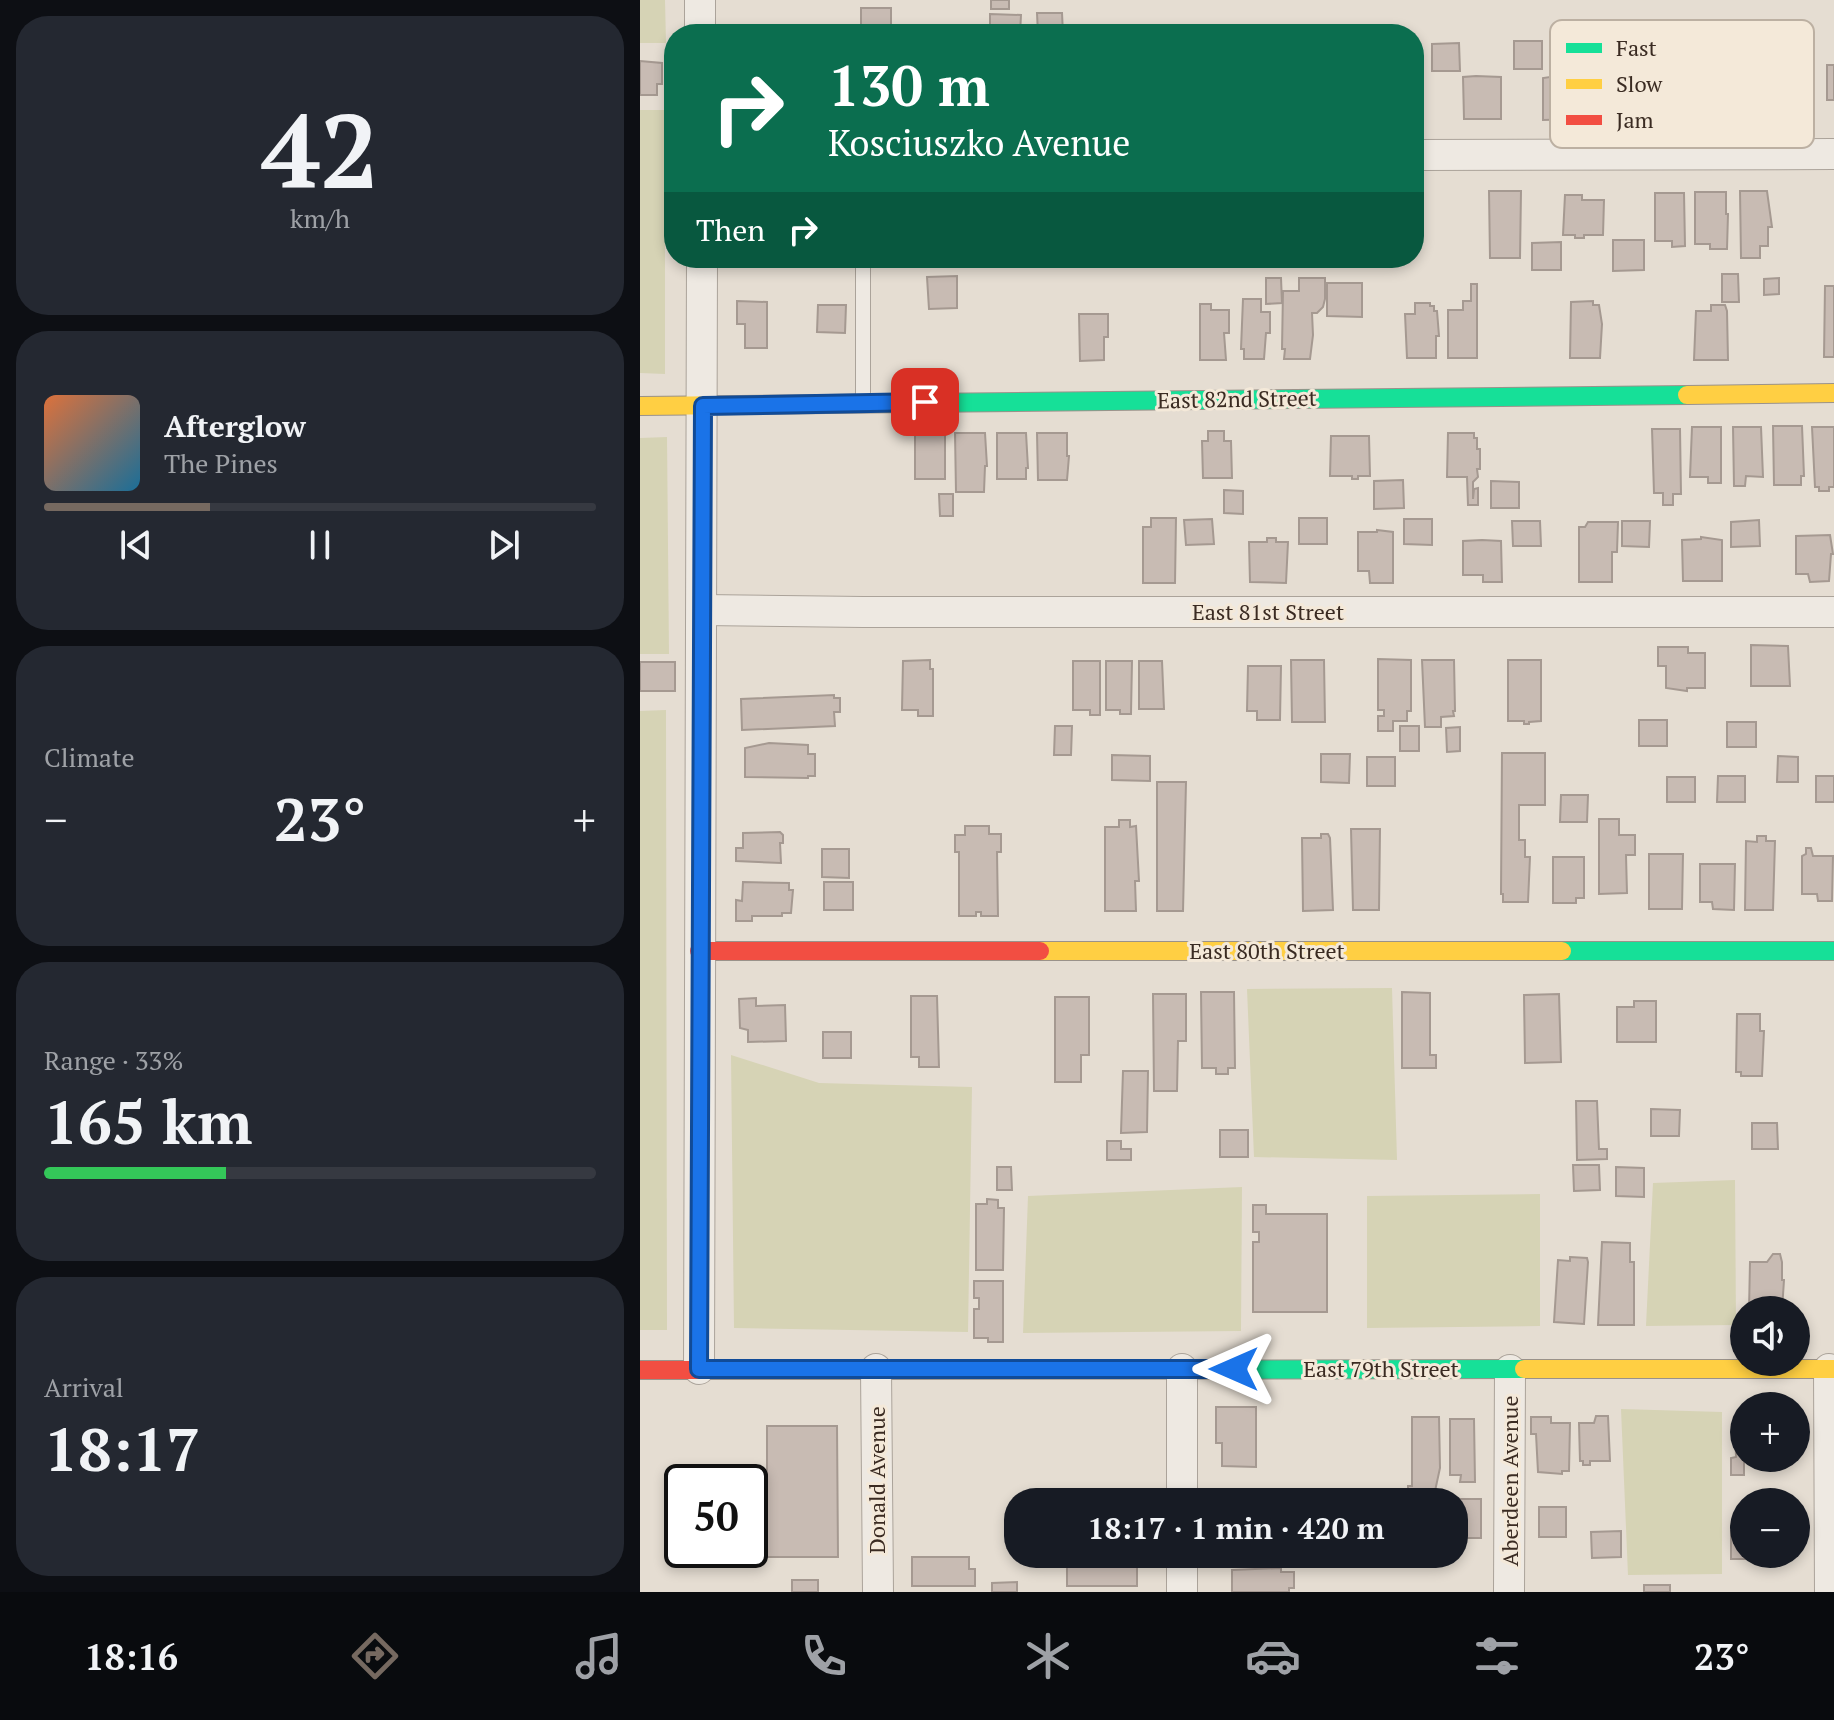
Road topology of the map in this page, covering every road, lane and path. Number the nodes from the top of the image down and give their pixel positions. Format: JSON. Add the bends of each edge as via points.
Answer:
{"nodes":[{"id":1,"x":700,"y":0,"type":"edge"},
{"id":2,"x":700,"y":24,"type":"edge"},
{"id":3,"x":1834,"y":154,"type":"edge"},
{"id":4,"x":1424,"y":155,"type":"edge"},
{"id":5,"x":702,"y":268,"type":"edge"},
{"id":6,"x":863,"y":268,"type":"edge"},
{"id":7,"x":1834,"y":393,"type":"edge"},
{"id":8,"x":863,"y":403,"type":"junction"},
{"id":9,"x":640,"y":406,"type":"edge"},
{"id":10,"x":703,"y":406,"type":"junction"},
{"id":11,"x":703,"y":610,"type":"junction"},
{"id":12,"x":1834,"y":612,"type":"edge"},
{"id":13,"x":699,"y":951,"type":"junction"},
{"id":14,"x":1834,"y":951,"type":"edge"},
{"id":15,"x":699,"y":1369,"type":"junction"},
{"id":16,"x":876,"y":1369,"type":"junction"},
{"id":17,"x":1182,"y":1369,"type":"junction"},
{"id":18,"x":1832,"y":1369,"type":"edge"},
{"id":19,"x":640,"y":1370,"type":"edge"},
{"id":20,"x":1510,"y":1370,"type":"junction"},
{"id":21,"x":1182,"y":1488,"type":"edge"},
{"id":22,"x":1182,"y":1568,"type":"edge"},
{"id":23,"x":878,"y":1592,"type":"edge"},
{"id":24,"x":1182,"y":1592,"type":"edge"},
{"id":25,"x":1509,"y":1592,"type":"edge"},
{"id":26,"x":1830,"y":1592,"type":"edge"}],
"edges":[{"from":1,"to":2,"type":"street"},
{"from":3,"to":4,"type":"street"},
{"from":5,"to":10,"type":"street"},
{"from":6,"to":8,"type":"lane"},
{"from":7,"to":8,"type":"street","name":"East 82nd Street"},
{"from":8,"to":10,"type":"street","name":"East 82nd Street"},
{"from":9,"to":10,"type":"street","name":"East 82nd Street"},
{"from":10,"to":11,"type":"street"},
{"from":11,"to":12,"type":"street","name":"East 81st Street"},
{"from":11,"to":13,"type":"street"},
{"from":13,"to":14,"type":"street","name":"East 80th Street"},
{"from":13,"to":15,"type":"street"},
{"from":15,"to":16,"type":"street","name":"East 79th Street"},
{"from":15,"to":19,"type":"street","name":"East 79th Street"},
{"from":16,"to":17,"type":"street","name":"East 79th Street"},
{"from":16,"to":23,"type":"street","name":"Donald Avenue"},
{"from":17,"to":20,"type":"street","name":"East 79th Street"},
{"from":17,"to":21,"type":"street"},
{"from":18,"to":20,"type":"street","name":"East 79th Street"},
{"from":18,"to":26,"type":"street"},
{"from":20,"to":25,"type":"street","name":"Aberdeen Avenue"},
{"from":22,"to":24,"type":"street"}]}
